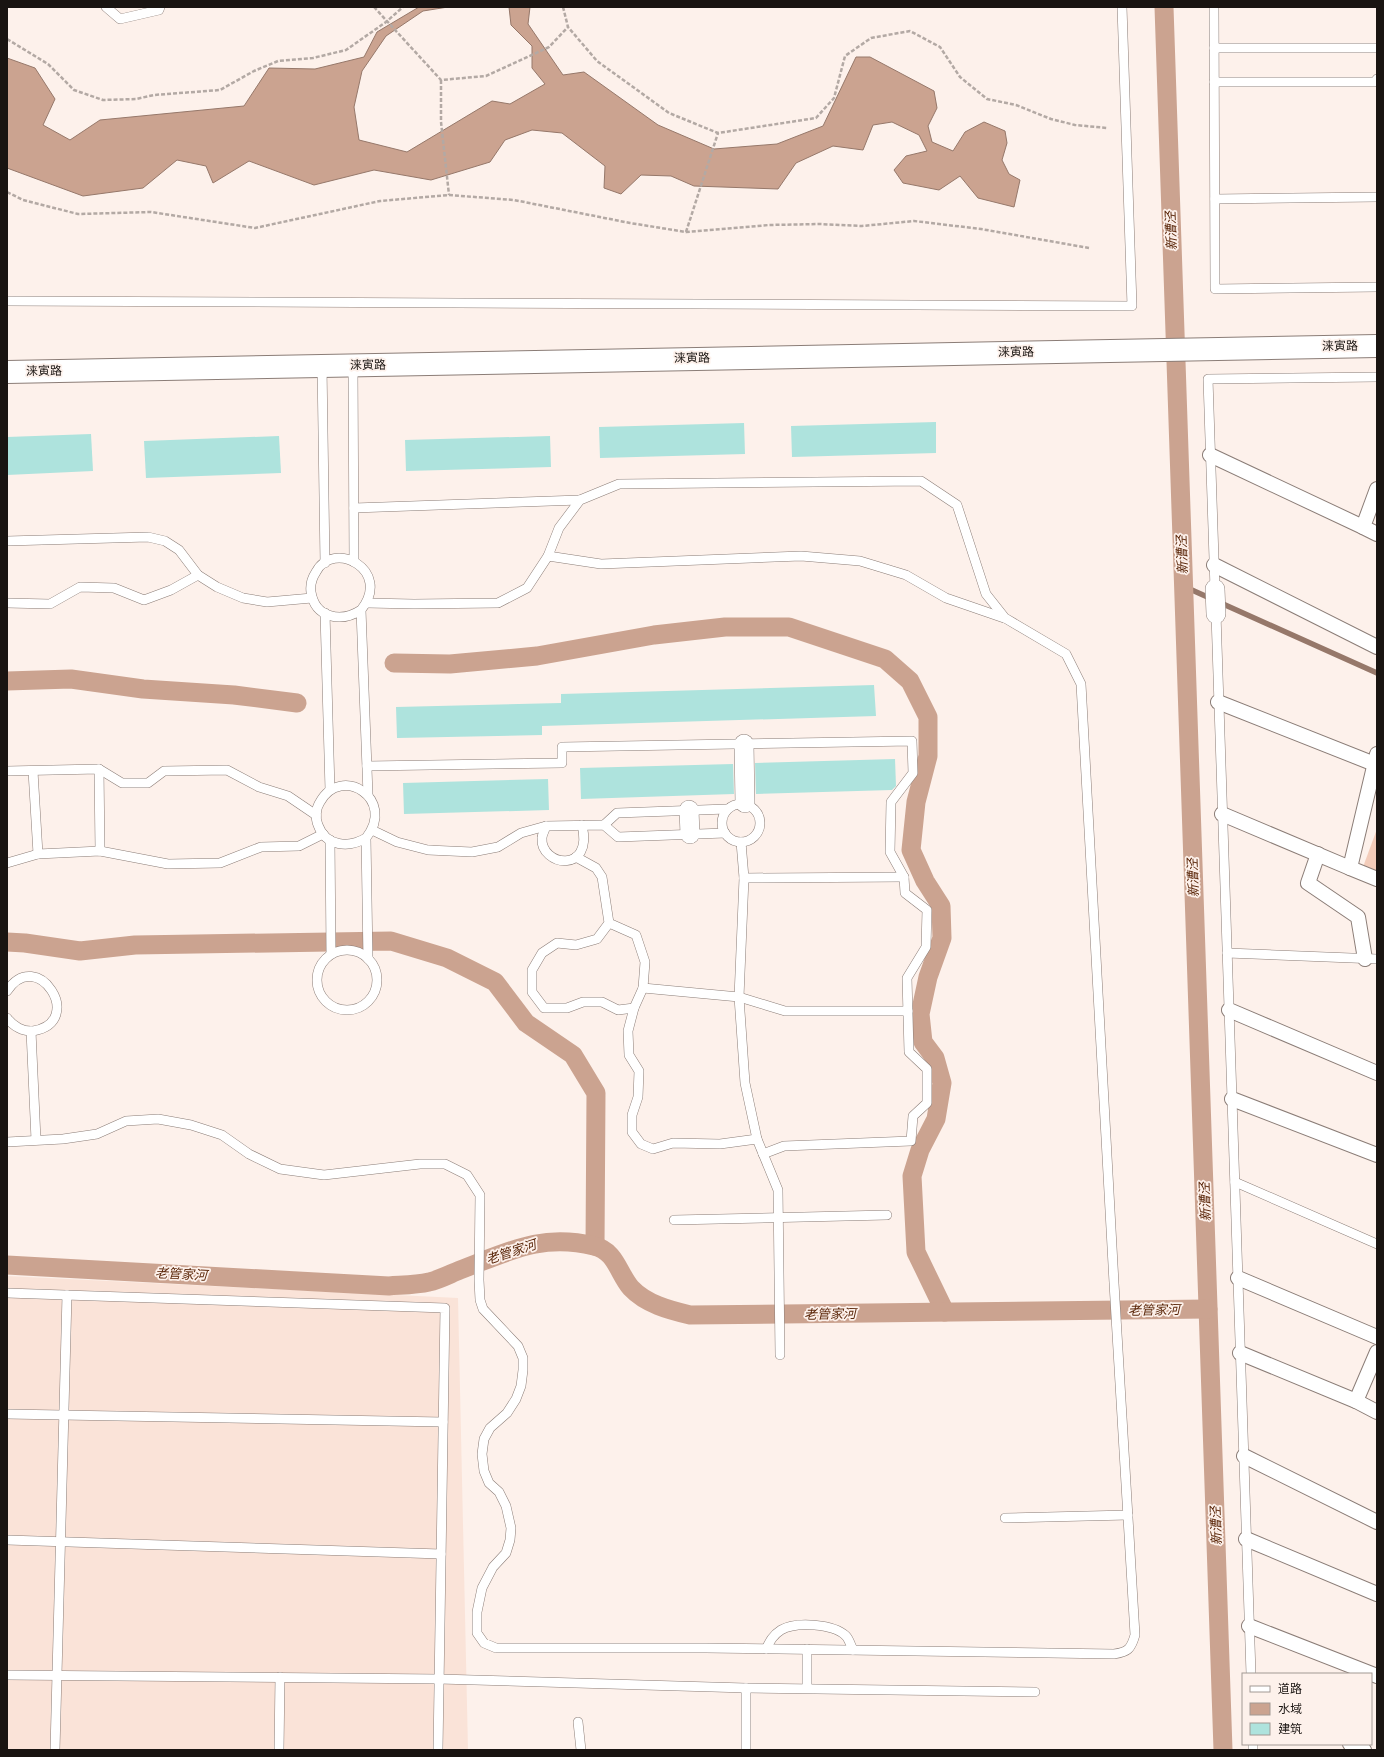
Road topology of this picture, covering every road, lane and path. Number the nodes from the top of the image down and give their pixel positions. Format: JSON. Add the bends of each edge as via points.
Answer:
{"nodes":[{"id":1,"x":106,"y":7,"type":"edge"},
{"id":2,"x":160,"y":7,"type":"edge"},
{"id":3,"x":374,"y":7,"type":"edge"},
{"id":4,"x":403,"y":7,"type":"edge"},
{"id":5,"x":563,"y":7,"type":"edge"},
{"id":6,"x":1122,"y":7,"type":"edge"},
{"id":7,"x":1214,"y":7,"type":"edge"},
{"id":8,"x":386,"y":22,"type":"junction"},
{"id":9,"x":568,"y":27,"type":"junction"},
{"id":10,"x":7,"y":39,"type":"edge"},
{"id":11,"x":1214,"y":48,"type":"junction"},
{"id":12,"x":1377,"y":48,"type":"edge"},
{"id":13,"x":1377,"y":79,"type":"edge"},
{"id":14,"x":441,"y":80,"type":"junction"},
{"id":15,"x":1214,"y":82,"type":"junction"},
{"id":16,"x":1107,"y":128,"type":"dead end"},
{"id":17,"x":718,"y":133,"type":"junction"},
{"id":18,"x":7,"y":192,"type":"edge"},
{"id":19,"x":448,"y":195,"type":"junction"},
{"id":20,"x":1377,"y":196,"type":"edge"},
{"id":21,"x":1215,"y":199,"type":"junction"},
{"id":22,"x":686,"y":232,"type":"junction"},
{"id":23,"x":1089,"y":248,"type":"dead end"},
{"id":24,"x":1377,"y":287,"type":"edge"},
{"id":25,"x":7,"y":301,"type":"edge"},
{"id":26,"x":1377,"y":346,"type":"edge"},
{"id":27,"x":353,"y":365,"type":"junction"},
{"id":28,"x":322,"y":366,"type":"junction"},
{"id":29,"x":7,"y":372,"type":"edge"},
{"id":30,"x":1377,"y":377,"type":"edge"},
{"id":31,"x":1210,"y":455,"type":"junction"},
{"id":32,"x":1377,"y":490,"type":"edge"},
{"id":33,"x":580,"y":500,"type":"junction"},
{"id":34,"x":354,"y":508,"type":"junction"},
{"id":35,"x":1363,"y":527,"type":"junction"},
{"id":36,"x":1377,"y":534,"type":"edge"},
{"id":37,"x":7,"y":541,"type":"edge"},
{"id":38,"x":548,"y":556,"type":"junction"},
{"id":39,"x":354,"y":562,"type":"junction"},
{"id":40,"x":325,"y":563,"type":"junction"},
{"id":41,"x":1214,"y":565,"type":"junction"},
{"id":42,"x":198,"y":575,"type":"junction"},
{"id":43,"x":312,"y":598,"type":"junction"},
{"id":44,"x":7,"y":603,"type":"edge"},
{"id":45,"x":364,"y":607,"type":"junction"},
{"id":46,"x":325,"y":613,"type":"junction"},
{"id":47,"x":1005,"y":618,"type":"junction"},
{"id":48,"x":1377,"y":647,"type":"edge"},
{"id":49,"x":1218,"y":702,"type":"junction"},
{"id":50,"x":744,"y":744,"type":"junction"},
{"id":51,"x":1376,"y":761,"type":"edge"},
{"id":52,"x":366,"y":766,"type":"junction"},
{"id":53,"x":99,"y":769,"type":"junction"},
{"id":54,"x":34,"y":771,"type":"junction"},
{"id":55,"x":7,"y":772,"type":"edge"},
{"id":56,"x":330,"y":790,"type":"junction"},
{"id":57,"x":368,"y":795,"type":"junction"},
{"id":58,"x":746,"y":804,"type":"junction"},
{"id":59,"x":728,"y":809,"type":"junction"},
{"id":60,"x":689,"y":810,"type":"junction"},
{"id":61,"x":1222,"y":814,"type":"junction"},
{"id":62,"x":316,"y":815,"type":"junction"},
{"id":63,"x":582,"y":825,"type":"junction"},
{"id":64,"x":604,"y":825,"type":"junction"},
{"id":65,"x":546,"y":826,"type":"junction"},
{"id":66,"x":372,"y":830,"type":"junction"},
{"id":67,"x":725,"y":833,"type":"junction"},
{"id":68,"x":323,"y":834,"type":"junction"},
{"id":69,"x":690,"y":834,"type":"junction"},
{"id":70,"x":366,"y":838,"type":"junction"},
{"id":71,"x":330,"y":840,"type":"junction"},
{"id":72,"x":741,"y":842,"type":"junction"},
{"id":73,"x":100,"y":851,"type":"junction"},
{"id":74,"x":38,"y":854,"type":"junction"},
{"id":75,"x":1318,"y":854,"type":"junction"},
{"id":76,"x":576,"y":857,"type":"junction"},
{"id":77,"x":7,"y":863,"type":"edge"},
{"id":78,"x":1350,"y":868,"type":"junction"},
{"id":79,"x":904,"y":877,"type":"junction"},
{"id":80,"x":744,"y":878,"type":"junction"},
{"id":81,"x":1377,"y":879,"type":"edge"},
{"id":82,"x":609,"y":923,"type":"junction"},
{"id":83,"x":1227,"y":952,"type":"junction"},
{"id":84,"x":331,"y":954,"type":"junction"},
{"id":85,"x":368,"y":959,"type":"junction"},
{"id":86,"x":1371,"y":959,"type":"edge"},
{"id":87,"x":643,"y":988,"type":"junction"},
{"id":88,"x":7,"y":991,"type":"edge"},
{"id":89,"x":739,"y":997,"type":"junction"},
{"id":90,"x":634,"y":1008,"type":"junction"},
{"id":91,"x":1229,"y":1010,"type":"junction"},
{"id":92,"x":908,"y":1011,"type":"junction"},
{"id":93,"x":7,"y":1018,"type":"edge"},
{"id":94,"x":31,"y":1031,"type":"junction"},
{"id":95,"x":1377,"y":1073,"type":"edge"},
{"id":96,"x":1232,"y":1099,"type":"junction"},
{"id":97,"x":757,"y":1139,"type":"junction"},
{"id":98,"x":36,"y":1140,"type":"junction"},
{"id":99,"x":7,"y":1142,"type":"edge"},
{"id":100,"x":763,"y":1154,"type":"junction"},
{"id":101,"x":1377,"y":1155,"type":"edge"},
{"id":102,"x":1234,"y":1182,"type":"junction"},
{"id":103,"x":887,"y":1215,"type":"dead end"},
{"id":104,"x":779,"y":1218,"type":"junction"},
{"id":105,"x":674,"y":1220,"type":"dead end"},
{"id":106,"x":1377,"y":1244,"type":"edge"},
{"id":107,"x":1238,"y":1278,"type":"junction"},
{"id":108,"x":7,"y":1293,"type":"edge"},
{"id":109,"x":67,"y":1296,"type":"junction"},
{"id":110,"x":1377,"y":1337,"type":"edge"},
{"id":111,"x":1377,"y":1352,"type":"edge"},
{"id":112,"x":1240,"y":1353,"type":"junction"},
{"id":113,"x":780,"y":1355,"type":"dead end"},
{"id":114,"x":1356,"y":1401,"type":"junction"},
{"id":115,"x":1377,"y":1412,"type":"edge"},
{"id":116,"x":7,"y":1414,"type":"edge"},
{"id":117,"x":64,"y":1415,"type":"junction"},
{"id":118,"x":443,"y":1422,"type":"junction"},
{"id":119,"x":1244,"y":1456,"type":"junction"},
{"id":120,"x":1128,"y":1515,"type":"junction"},
{"id":121,"x":1005,"y":1518,"type":"dead end"},
{"id":122,"x":1377,"y":1522,"type":"edge"},
{"id":123,"x":1246,"y":1539,"type":"junction"},
{"id":124,"x":7,"y":1540,"type":"edge"},
{"id":125,"x":61,"y":1542,"type":"junction"},
{"id":126,"x":441,"y":1554,"type":"junction"},
{"id":127,"x":1377,"y":1594,"type":"edge"},
{"id":128,"x":1249,"y":1626,"type":"junction"},
{"id":129,"x":766,"y":1649,"type":"junction"},
{"id":130,"x":807,"y":1649,"type":"junction"},
{"id":131,"x":853,"y":1650,"type":"junction"},
{"id":132,"x":1251,"y":1673,"type":"edge"},
{"id":133,"x":1369,"y":1673,"type":"edge"},
{"id":134,"x":7,"y":1675,"type":"edge"},
{"id":135,"x":57,"y":1675,"type":"junction"},
{"id":136,"x":280,"y":1677,"type":"junction"},
{"id":137,"x":439,"y":1679,"type":"junction"},
{"id":138,"x":746,"y":1688,"type":"junction"},
{"id":139,"x":807,"y":1688,"type":"junction"},
{"id":140,"x":1035,"y":1692,"type":"dead end"},
{"id":141,"x":578,"y":1722,"type":"dead end"},
{"id":142,"x":1352,"y":1745,"type":"edge"},
{"id":143,"x":56,"y":1750,"type":"edge"},
{"id":144,"x":279,"y":1750,"type":"edge"},
{"id":145,"x":438,"y":1750,"type":"edge"},
{"id":146,"x":581,"y":1750,"type":"edge"},
{"id":147,"x":746,"y":1750,"type":"edge"},
{"id":148,"x":1364,"y":1750,"type":"edge"}],
"edges":[{"from":1,"to":2,"type":"lane","via":[[120,19],[159,10]]},
{"from":3,"to":8,"type":"path"},
{"from":4,"to":8,"type":"path"},
{"from":5,"to":9,"type":"path"},
{"from":6,"to":25,"type":"lane","via":[[1132,306]]},
{"from":7,"to":11,"type":"lane"},
{"from":8,"to":10,"type":"path","via":[[346,50],[313,58],[278,61],[220,90],[154,95],[136,99],[103,100],[74,90],[48,64]]},
{"from":8,"to":14,"type":"path","via":[[404,38]]},
{"from":9,"to":14,"type":"path","via":[[549,47],[486,76]]},
{"from":9,"to":17,"type":"path","via":[[597,61],[669,113]]},
{"from":11,"to":12,"type":"lane"},
{"from":11,"to":15,"type":"lane"},
{"from":13,"to":15,"type":"lane","via":[[1375,82]]},
{"from":14,"to":19,"type":"path","via":[[441,122]]},
{"from":15,"to":21,"type":"lane"},
{"from":16,"to":17,"type":"path","via":[[1075,125],[987,99],[960,77],[940,47],[910,31],[871,38],[845,56],[834,98],[816,118]]},
{"from":17,"to":22,"type":"path"},
{"from":18,"to":19,"type":"path","via":[[23,200],[78,214],[151,212],[255,228],[380,201]]},
{"from":19,"to":22,"type":"path","via":[[514,200],[630,224]]},
{"from":20,"to":21,"type":"lane"},
{"from":21,"to":24,"type":"lane","via":[[1215,290]]},
{"from":22,"to":23,"type":"path","via":[[769,225],[862,226],[914,221],[981,229]]},
{"from":26,"to":27,"type":"street","name":"涞寅路"},
{"from":27,"to":28,"type":"street","name":"涞寅路"},
{"from":27,"to":34,"type":"lane"},
{"from":28,"to":29,"type":"street","name":"涞寅路"},
{"from":28,"to":40,"type":"lane"},
{"from":30,"to":31,"type":"lane","via":[[1208,379]]},
{"from":31,"to":35,"type":"street"},
{"from":31,"to":41,"type":"lane"},
{"from":32,"to":35,"type":"street"},
{"from":33,"to":34,"type":"lane"},
{"from":33,"to":38,"type":"lane","via":[[559,528]]},
{"from":33,"to":47,"type":"lane","via":[[619,484],[921,481],[958,505],[986,594]]},
{"from":34,"to":39,"type":"lane"},
{"from":35,"to":36,"type":"street"},
{"from":37,"to":42,"type":"lane","via":[[148,537],[165,541],[179,550]]},
{"from":38,"to":45,"type":"lane","via":[[527,588],[498,603]]},
{"from":38,"to":47,"type":"lane","via":[[601,564],[801,556],[860,561],[906,575],[946,598]]},
{"from":39,"to":40,"type":"lane","via":[[344,558]]},
{"from":39,"to":45,"type":"lane","via":[[368,575],[370,589]]},
{"from":40,"to":43,"type":"lane","via":[[317,569],[312,578]]},
{"from":41,"to":48,"type":"street"},
{"from":41,"to":49,"type":"lane"},
{"from":42,"to":43,"type":"lane","via":[[243,598],[267,602]]},
{"from":42,"to":44,"type":"lane","via":[[171,590],[144,600],[114,588],[80,587],[50,604]]},
{"from":43,"to":46,"type":"lane","via":[[317,607]]},
{"from":45,"to":46,"type":"lane","via":[[352,616],[343,618]]},
{"from":45,"to":52,"type":"lane"},
{"from":46,"to":56,"type":"lane"},
{"from":47,"to":120,"type":"lane","via":[[1066,654],[1081,684]]},
{"from":49,"to":51,"type":"street"},
{"from":49,"to":61,"type":"lane"},
{"from":50,"to":52,"type":"lane","via":[[562,747],[562,763]]},
{"from":50,"to":58,"type":"street"},
{"from":50,"to":79,"type":"lane","via":[[912,741],[913,773],[891,802],[890,852]]},
{"from":51,"to":78,"type":"street"},
{"from":52,"to":57,"type":"lane"},
{"from":53,"to":54,"type":"lane"},
{"from":53,"to":62,"type":"lane","via":[[122,783],[148,783],[164,772],[227,770],[259,787],[288,796]]},
{"from":53,"to":73,"type":"lane"},
{"from":54,"to":55,"type":"lane"},
{"from":54,"to":74,"type":"lane"},
{"from":56,"to":57,"type":"lane","via":[[350,786]]},
{"from":56,"to":62,"type":"lane","via":[[323,797]]},
{"from":57,"to":66,"type":"lane","via":[[376,812]]},
{"from":58,"to":59,"type":"lane","via":[[733,805]]},
{"from":58,"to":72,"type":"lane","via":[[756,810],[761,822],[753,838]]},
{"from":59,"to":60,"type":"lane"},
{"from":59,"to":67,"type":"lane","via":[[722,820]]},
{"from":60,"to":64,"type":"lane","via":[[617,813]]},
{"from":60,"to":69,"type":"street"},
{"from":61,"to":75,"type":"street"},
{"from":61,"to":83,"type":"lane"},
{"from":62,"to":68,"type":"lane"},
{"from":63,"to":64,"type":"lane"},
{"from":63,"to":65,"type":"lane"},
{"from":63,"to":76,"type":"lane","via":[[584,848]]},
{"from":64,"to":69,"type":"lane","via":[[618,837]]},
{"from":65,"to":66,"type":"lane","via":[[521,834],[498,847],[472,852],[428,850],[397,842]]},
{"from":65,"to":76,"type":"lane","via":[[542,838],[545,850],[553,858],[565,861]]},
{"from":66,"to":70,"type":"lane"},
{"from":67,"to":69,"type":"lane"},
{"from":67,"to":72,"type":"lane","via":[[735,841]]},
{"from":68,"to":71,"type":"lane"},
{"from":68,"to":73,"type":"lane","via":[[299,846],[260,847],[220,862],[168,864]]},
{"from":70,"to":71,"type":"lane","via":[[349,845]]},
{"from":70,"to":85,"type":"lane"},
{"from":71,"to":84,"type":"lane"},
{"from":72,"to":80,"type":"lane"},
{"from":73,"to":74,"type":"lane"},
{"from":74,"to":77,"type":"lane"},
{"from":75,"to":78,"type":"street"},
{"from":75,"to":86,"type":"street","via":[[1308,883],[1358,917]]},
{"from":76,"to":82,"type":"lane","via":[[596,868],[602,877]]},
{"from":78,"to":81,"type":"street"},
{"from":79,"to":80,"type":"lane"},
{"from":79,"to":92,"type":"lane","via":[[905,893],[927,910],[926,947],[907,978]]},
{"from":80,"to":89,"type":"lane"},
{"from":82,"to":87,"type":"lane","via":[[636,935],[645,962]]},
{"from":82,"to":90,"type":"lane","via":[[597,939],[576,945],[557,943],[542,953],[532,970],[532,992],[544,1008],[567,1008],[583,1002],[602,1002],[618,1010]]},
{"from":83,"to":86,"type":"lane"},
{"from":83,"to":91,"type":"lane"},
{"from":84,"to":85,"type":"lane","via":[[351,950]]},
{"from":84,"to":85,"type":"lane","via":[[321,965],[317,980],[324,999],[340,1009],[359,1008],[373,995],[377,976]]},
{"from":87,"to":89,"type":"lane"},
{"from":87,"to":90,"type":"lane"},
{"from":88,"to":94,"type":"lane","via":[[17,981],[34,978],[43,980],[55,993],[57,1002],[53,1019],[47,1026]]},
{"from":89,"to":92,"type":"lane","via":[[785,1011]]},
{"from":89,"to":97,"type":"lane","via":[[744,1083]]},
{"from":90,"to":97,"type":"lane","via":[[628,1031],[629,1055],[639,1071],[632,1132],[641,1144],[653,1149],[673,1144],[720,1144]]},
{"from":91,"to":95,"type":"street"},
{"from":91,"to":96,"type":"lane"},
{"from":92,"to":100,"type":"lane","via":[[909,1052],[927,1069],[927,1103],[913,1116],[911,1141],[784,1146]]},
{"from":93,"to":94,"type":"lane","via":[[14,1026]]},
{"from":94,"to":98,"type":"lane"},
{"from":96,"to":101,"type":"street"},
{"from":96,"to":102,"type":"lane"},
{"from":97,"to":100,"type":"lane"},
{"from":98,"to":99,"type":"lane"},
{"from":98,"to":129,"type":"lane","via":[[98,1134],[126,1122],[158,1119],[191,1125],[222,1135],[249,1154],[280,1169],[324,1175],[420,1164],[445,1164],[467,1175],[480,1195],[480,1300],[483,1309],[518,1346],[524,1370],[516,1399],[490,1428],[484,1440],[484,1471],[489,1483],[499,1492],[506,1506],[511,1528],[506,1553],[493,1567],[482,1588],[477,1612],[477,1633],[484,1643],[496,1648]]},
{"from":100,"to":104,"type":"lane","via":[[778,1190]]},
{"from":102,"to":106,"type":"lane"},
{"from":102,"to":107,"type":"lane"},
{"from":103,"to":104,"type":"lane"},
{"from":104,"to":105,"type":"lane"},
{"from":104,"to":113,"type":"lane"},
{"from":107,"to":110,"type":"street"},
{"from":107,"to":112,"type":"lane"},
{"from":108,"to":109,"type":"lane"},
{"from":109,"to":117,"type":"lane"},
{"from":109,"to":118,"type":"lane","via":[[445,1308]]},
{"from":111,"to":114,"type":"street"},
{"from":112,"to":114,"type":"street"},
{"from":112,"to":119,"type":"lane"},
{"from":114,"to":115,"type":"street"},
{"from":116,"to":117,"type":"lane"},
{"from":117,"to":118,"type":"lane"},
{"from":117,"to":125,"type":"lane"},
{"from":118,"to":126,"type":"lane"},
{"from":119,"to":122,"type":"street"},
{"from":119,"to":123,"type":"lane"},
{"from":120,"to":121,"type":"lane"},
{"from":120,"to":131,"type":"lane","via":[[1135,1635],[1132,1646],[1124,1653]]},
{"from":123,"to":127,"type":"street"},
{"from":123,"to":128,"type":"lane"},
{"from":124,"to":125,"type":"lane"},
{"from":125,"to":126,"type":"lane"},
{"from":125,"to":135,"type":"lane"},
{"from":126,"to":137,"type":"lane"},
{"from":128,"to":132,"type":"lane"},
{"from":128,"to":133,"type":"street"},
{"from":129,"to":130,"type":"lane"},
{"from":129,"to":131,"type":"lane","via":[[773,1636],[783,1629],[805,1625],[834,1628],[847,1637]]},
{"from":130,"to":131,"type":"lane"},
{"from":130,"to":139,"type":"lane"},
{"from":134,"to":135,"type":"lane"},
{"from":135,"to":136,"type":"lane"},
{"from":135,"to":143,"type":"lane"},
{"from":136,"to":137,"type":"lane"},
{"from":136,"to":144,"type":"lane"},
{"from":137,"to":138,"type":"lane"},
{"from":137,"to":145,"type":"lane"},
{"from":138,"to":139,"type":"lane"},
{"from":138,"to":147,"type":"lane"},
{"from":139,"to":140,"type":"lane"},
{"from":141,"to":146,"type":"lane"},
{"from":142,"to":148,"type":"street"}]}
